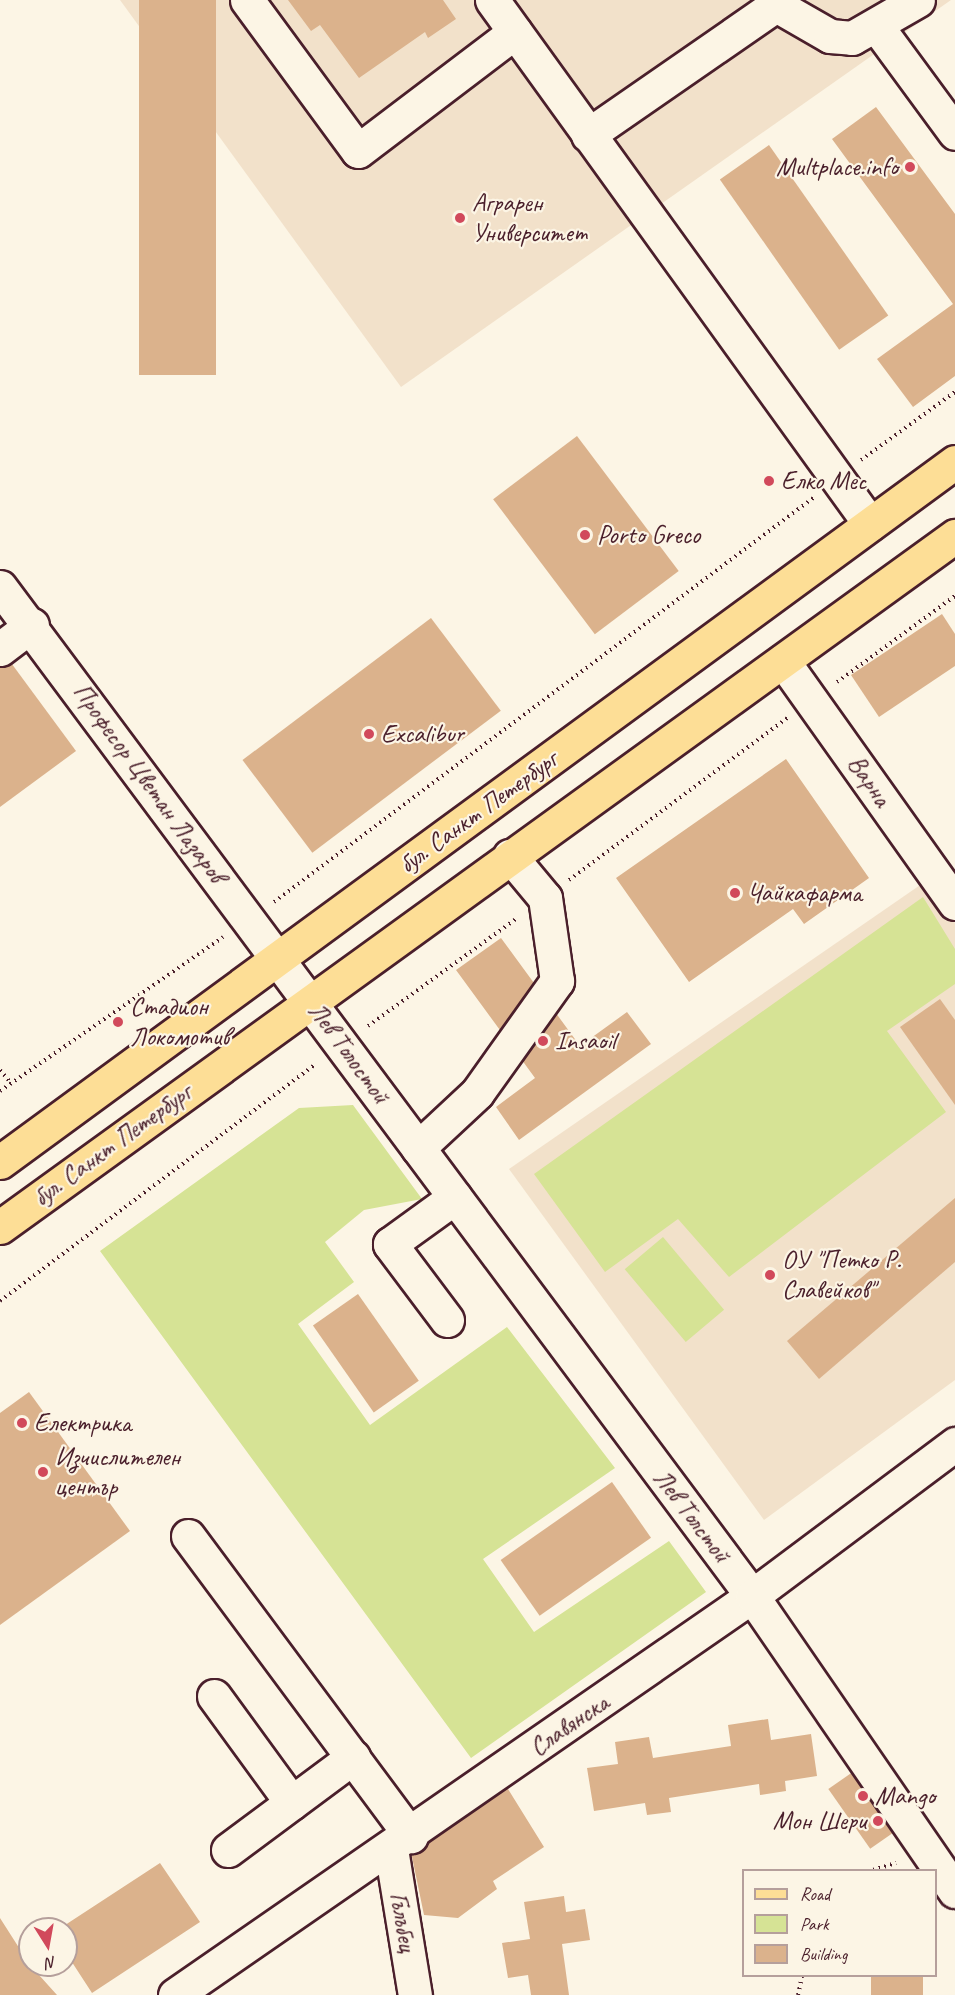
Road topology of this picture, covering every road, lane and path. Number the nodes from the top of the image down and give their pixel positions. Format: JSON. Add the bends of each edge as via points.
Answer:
{"nodes":[{"id":1,"x":248,"y":0,"type":"edge"},
{"id":2,"x":492,"y":0,"type":"edge"},
{"id":3,"x":918,"y":0,"type":"edge"},
{"id":4,"x":878,"y":28,"type":"junction"},
{"id":5,"x":515,"y":32,"type":"junction"},
{"id":6,"x":955,"y":133,"type":"edge"},
{"id":7,"x":588,"y":135,"type":"junction"},
{"id":8,"x":955,"y":392,"type":"edge"},
{"id":9,"x":955,"y":462,"type":"edge"},
{"id":10,"x":838,"y":476,"type":"junction"},
{"id":11,"x":870,"y":524,"type":"junction"},
{"id":12,"x":955,"y":536,"type":"edge"},
{"id":13,"x":955,"y":596,"type":"edge"},
{"id":14,"x":12,"y":606,"type":"edge"},
{"id":15,"x":0,"y":649,"type":"edge"},
{"id":16,"x":783,"y":661,"type":"junction"},
{"id":17,"x":812,"y":700,"type":"junction"},
{"id":18,"x":510,"y":856,"type":"junction"},
{"id":19,"x":545,"y":898,"type":"junction"},
{"id":20,"x":955,"y":903,"type":"edge"},
{"id":21,"x":250,"y":919,"type":"junction"},
{"id":22,"x":278,"y":958,"type":"junction"},
{"id":23,"x":310,"y":1000,"type":"junction"},
{"id":24,"x":343,"y":1044,"type":"junction"},
{"id":25,"x":0,"y":1070,"type":"edge"},
{"id":26,"x":10,"y":1083,"type":"junction"},
{"id":27,"x":0,"y":1091,"type":"edge"},
{"id":28,"x":418,"y":1148,"type":"junction"},
{"id":29,"x":0,"y":1162,"type":"edge"},
{"id":30,"x":455,"y":1197,"type":"junction"},
{"id":31,"x":0,"y":1227,"type":"edge"},
{"id":32,"x":0,"y":1301,"type":"edge"},
{"id":33,"x":447,"y":1320,"type":"dead end"},
{"id":34,"x":955,"y":1444,"type":"edge"},
{"id":35,"x":188,"y":1536,"type":"dead end"},
{"id":36,"x":752,"y":1596,"type":"junction"},
{"id":37,"x":214,"y":1696,"type":"dead end"},
{"id":38,"x":353,"y":1757,"type":"junction"},
{"id":39,"x":292,"y":1803,"type":"junction"},
{"id":40,"x":401,"y":1843,"type":"junction"},
{"id":41,"x":228,"y":1850,"type":"dead end"},
{"id":42,"x":955,"y":1891,"type":"edge"},
{"id":43,"x":801,"y":1977,"type":"edge"},
{"id":44,"x":175,"y":1995,"type":"edge"},
{"id":45,"x":415,"y":1995,"type":"edge"},
{"id":46,"x":798,"y":1995,"type":"edge"}],
"edges":[{"from":1,"to":5,"type":"street","via":[[358,151]]},
{"from":2,"to":5,"type":"street"},
{"from":3,"to":4,"type":"street"},
{"from":4,"to":6,"type":"street"},
{"from":4,"to":7,"type":"street","via":[[852,38],[830,36],[776,5]]},
{"from":5,"to":7,"type":"street"},
{"from":7,"to":10,"type":"street"},
{"from":8,"to":10,"type":"path"},
{"from":9,"to":11,"type":"main road","name":"бул. Санкт Петербург"},
{"from":10,"to":11,"type":"street"},
{"from":10,"to":21,"type":"path","via":[[767,536]]},
{"from":11,"to":22,"type":"main road","name":"бул. Санкт Петербург"},
{"from":12,"to":16,"type":"main road","name":"бул. Санкт Петербург"},
{"from":13,"to":17,"type":"path"},
{"from":14,"to":15,"type":"street"},
{"from":14,"to":21,"type":"street","name":"Професор Цветан Лазаров"},
{"from":16,"to":17,"type":"street","name":"Варна"},
{"from":16,"to":18,"type":"main road","name":"бул. Санкт Петербург"},
{"from":17,"to":19,"type":"path"},
{"from":17,"to":20,"type":"street","name":"Варна"},
{"from":18,"to":19,"type":"street"},
{"from":18,"to":23,"type":"main road","name":"бул. Санкт Петербург"},
{"from":19,"to":24,"type":"path"},
{"from":19,"to":28,"type":"street","via":[[557,981],[477,1093]]},
{"from":21,"to":22,"type":"street","name":"Професор Цветан Лазаров"},
{"from":21,"to":26,"type":"path"},
{"from":22,"to":23,"type":"street","name":"Лев Толостой"},
{"from":22,"to":29,"type":"main road","name":"бул. Санкт Петербург"},
{"from":23,"to":24,"type":"street","name":"Лев Толостой"},
{"from":23,"to":31,"type":"main road","name":"бул. Санкт Петербург"},
{"from":24,"to":28,"type":"street","name":"Лев Толостой"},
{"from":24,"to":32,"type":"path"},
{"from":25,"to":26,"type":"path"},
{"from":26,"to":27,"type":"path"},
{"from":28,"to":30,"type":"street","name":"Лев Толстой"},
{"from":30,"to":33,"type":"street","via":[[390,1244]]},
{"from":30,"to":36,"type":"street","name":"Лев Толстой"},
{"from":34,"to":36,"type":"street","name":"Славянска"},
{"from":35,"to":38,"type":"street"},
{"from":36,"to":40,"type":"street","name":"Славянска"},
{"from":36,"to":42,"type":"street","name":"Лев Толстой"},
{"from":37,"to":39,"type":"street"},
{"from":38,"to":39,"type":"street"},
{"from":38,"to":40,"type":"street"},
{"from":39,"to":41,"type":"street"},
{"from":40,"to":44,"type":"street","name":"Славянска"},
{"from":40,"to":45,"type":"street","name":"Гълъбец"},
{"from":43,"to":46,"type":"path"}]}
